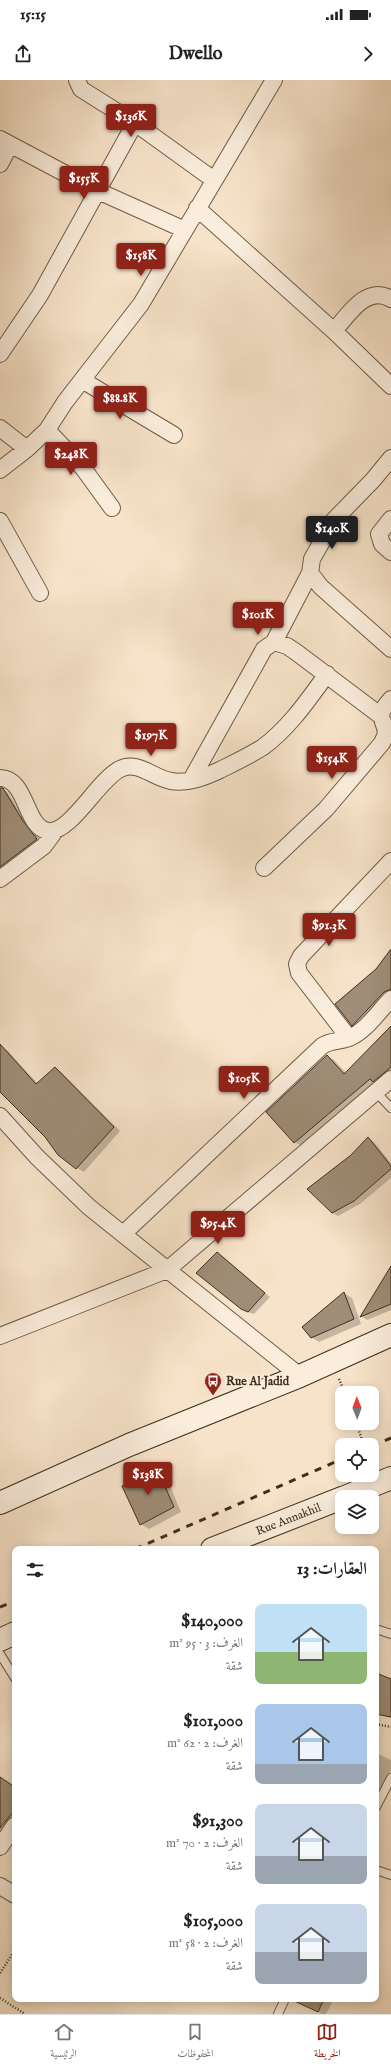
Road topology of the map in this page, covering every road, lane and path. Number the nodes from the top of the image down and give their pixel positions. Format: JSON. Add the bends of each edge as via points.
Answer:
{"nodes":[{"id":1,"x":274,"y":80,"type":"edge"},
{"id":2,"x":75,"y":81,"type":"edge"},
{"id":3,"x":134,"y":124,"type":"junction"},
{"id":4,"x":5,"y":142,"type":"edge"},
{"id":5,"x":0,"y":164,"type":"edge"},
{"id":6,"x":214,"y":180,"type":"junction"},
{"id":7,"x":98,"y":191,"type":"junction"},
{"id":8,"x":197,"y":208,"type":"junction"},
{"id":9,"x":185,"y":230,"type":"junction"},
{"id":10,"x":391,"y":299,"type":"edge"},
{"id":11,"x":334,"y":331,"type":"junction"},
{"id":12,"x":0,"y":354,"type":"edge"},
{"id":13,"x":82,"y":380,"type":"junction"},
{"id":14,"x":391,"y":386,"type":"edge"},
{"id":15,"x":0,"y":428,"type":"edge"},
{"id":16,"x":47,"y":430,"type":"junction"},
{"id":17,"x":174,"y":435,"type":"dead end"},
{"id":18,"x":27,"y":449,"type":"junction"},
{"id":19,"x":391,"y":458,"type":"edge"},
{"id":20,"x":0,"y":470,"type":"edge"},
{"id":21,"x":112,"y":508,"type":"dead end"},
{"id":22,"x":391,"y":519,"type":"edge"},
{"id":23,"x":0,"y":521,"type":"edge"},
{"id":24,"x":391,"y":552,"type":"edge"},
{"id":25,"x":310,"y":573,"type":"junction"},
{"id":26,"x":40,"y":593,"type":"dead end"},
{"id":27,"x":274,"y":642,"type":"junction"},
{"id":28,"x":391,"y":649,"type":"edge"},
{"id":29,"x":327,"y":674,"type":"junction"},
{"id":30,"x":391,"y":699,"type":"edge"},
{"id":31,"x":381,"y":716,"type":"junction"},
{"id":32,"x":0,"y":778,"type":"edge"},
{"id":33,"x":191,"y":780,"type":"junction"},
{"id":34,"x":55,"y":831,"type":"junction"},
{"id":35,"x":391,"y":861,"type":"edge"},
{"id":36,"x":264,"y":868,"type":"dead end"},
{"id":37,"x":0,"y":879,"type":"edge"},
{"id":38,"x":391,"y":999,"type":"edge"},
{"id":39,"x":349,"y":1038,"type":"junction"},
{"id":40,"x":391,"y":1078,"type":"edge"},
{"id":41,"x":376,"y":1092,"type":"junction"},
{"id":42,"x":391,"y":1108,"type":"edge"},
{"id":43,"x":0,"y":1116,"type":"edge"},
{"id":44,"x":122,"y":1234,"type":"junction"},
{"id":45,"x":167,"y":1270,"type":"junction"},
{"id":46,"x":391,"y":1335,"type":"edge"},
{"id":47,"x":0,"y":1336,"type":"edge"},
{"id":48,"x":300,"y":1376,"type":"junction"},
{"id":49,"x":391,"y":1478,"type":"edge"},
{"id":50,"x":362,"y":1490,"type":"edge"},
{"id":51,"x":335,"y":1501,"type":"edge"},
{"id":52,"x":0,"y":1503,"type":"edge"},
{"id":53,"x":220,"y":1546,"type":"edge"},
{"id":54,"x":379,"y":1630,"type":"edge"},
{"id":55,"x":391,"y":1634,"type":"edge"},
{"id":56,"x":12,"y":1637,"type":"edge"},
{"id":57,"x":0,"y":1652,"type":"edge"},
{"id":58,"x":12,"y":1673,"type":"edge"},
{"id":59,"x":379,"y":1725,"type":"edge"},
{"id":60,"x":391,"y":1727,"type":"edge"},
{"id":61,"x":391,"y":1778,"type":"edge"},
{"id":62,"x":379,"y":1801,"type":"edge"},
{"id":63,"x":12,"y":1829,"type":"edge"},
{"id":64,"x":0,"y":1847,"type":"edge"},
{"id":65,"x":379,"y":1871,"type":"edge"},
{"id":66,"x":391,"y":1875,"type":"edge"},
{"id":67,"x":0,"y":1886,"type":"edge"},
{"id":68,"x":12,"y":1893,"type":"edge"},
{"id":69,"x":12,"y":1955,"type":"edge"},
{"id":70,"x":0,"y":1973,"type":"edge"},
{"id":71,"x":0,"y":1998,"type":"edge"},
{"id":72,"x":284,"y":2002,"type":"edge"},
{"id":73,"x":25,"y":2014,"type":"edge"},
{"id":74,"x":278,"y":2014,"type":"edge"}],
"edges":[{"from":1,"to":6,"type":"street"},
{"from":2,"to":3,"type":"street","via":[[81,89]]},
{"from":3,"to":6,"type":"street"},
{"from":3,"to":7,"type":"street"},
{"from":4,"to":5,"type":"street"},
{"from":4,"to":7,"type":"street"},
{"from":6,"to":8,"type":"street"},
{"from":7,"to":9,"type":"street"},
{"from":7,"to":12,"type":"street","via":[[40,295]]},
{"from":8,"to":9,"type":"street"},
{"from":8,"to":11,"type":"street"},
{"from":9,"to":13,"type":"street","via":[[141,304]]},
{"from":10,"to":11,"type":"street","via":[[378,294],[369,296],[360,302]]},
{"from":11,"to":14,"type":"street"},
{"from":13,"to":16,"type":"street"},
{"from":13,"to":17,"type":"street"},
{"from":15,"to":18,"type":"street"},
{"from":16,"to":18,"type":"street"},
{"from":16,"to":21,"type":"street","via":[[83,468]]},
{"from":18,"to":20,"type":"street"},
{"from":19,"to":25,"type":"street","via":[[334,520],[312,560]]},
{"from":22,"to":24,"type":"street","via":[[379,534],[382,544]]},
{"from":23,"to":26,"type":"street"},
{"from":25,"to":27,"type":"street"},
{"from":25,"to":28,"type":"street","via":[[321,587]]},
{"from":27,"to":29,"type":"street","via":[[292,649]]},
{"from":27,"to":33,"type":"street","via":[[264,649]]},
{"from":29,"to":31,"type":"street"},
{"from":29,"to":33,"type":"street","via":[[301,710],[264,746],[208,775]]},
{"from":30,"to":31,"type":"street","via":[[382,710]]},
{"from":31,"to":36,"type":"street","via":[[386,730],[382,744],[326,809]]},
{"from":32,"to":34,"type":"street","via":[[14,784],[36,824],[43,830]]},
{"from":33,"to":34,"type":"street","via":[[170,781],[136,767],[122,768],[97,788],[70,821]]},
{"from":34,"to":37,"type":"street","via":[[44,846]]},
{"from":35,"to":39,"type":"street","via":[[301,956],[297,964],[299,973]]},
{"from":38,"to":39,"type":"street","via":[[362,1029]]},
{"from":39,"to":44,"type":"street","via":[[329,1041],[322,1046]]},
{"from":40,"to":41,"type":"street"},
{"from":41,"to":42,"type":"lane"},
{"from":41,"to":45,"type":"street"},
{"from":43,"to":44,"type":"street","via":[[37,1157],[89,1207]]},
{"from":44,"to":45,"type":"street"},
{"from":45,"to":47,"type":"street"},
{"from":45,"to":48,"type":"street"},
{"from":46,"to":48,"type":"main road"},
{"from":48,"to":52,"type":"main road","via":[[129,1445]]},
{"from":49,"to":50,"type":"main road","name":"Rue Annakhil"},
{"from":51,"to":53,"type":"main road","name":"Rue Annakhil"},
{"from":54,"to":55,"type":"lane"},
{"from":56,"to":57,"type":"main road"},
{"from":57,"to":58,"type":"lane"},
{"from":59,"to":60,"type":"path"},
{"from":61,"to":62,"type":"lane"},
{"from":63,"to":64,"type":"street"},
{"from":65,"to":66,"type":"lane"},
{"from":67,"to":68,"type":"street"},
{"from":69,"to":70,"type":"path"},
{"from":71,"to":73,"type":"path"},
{"from":72,"to":74,"type":"lane"}]}
